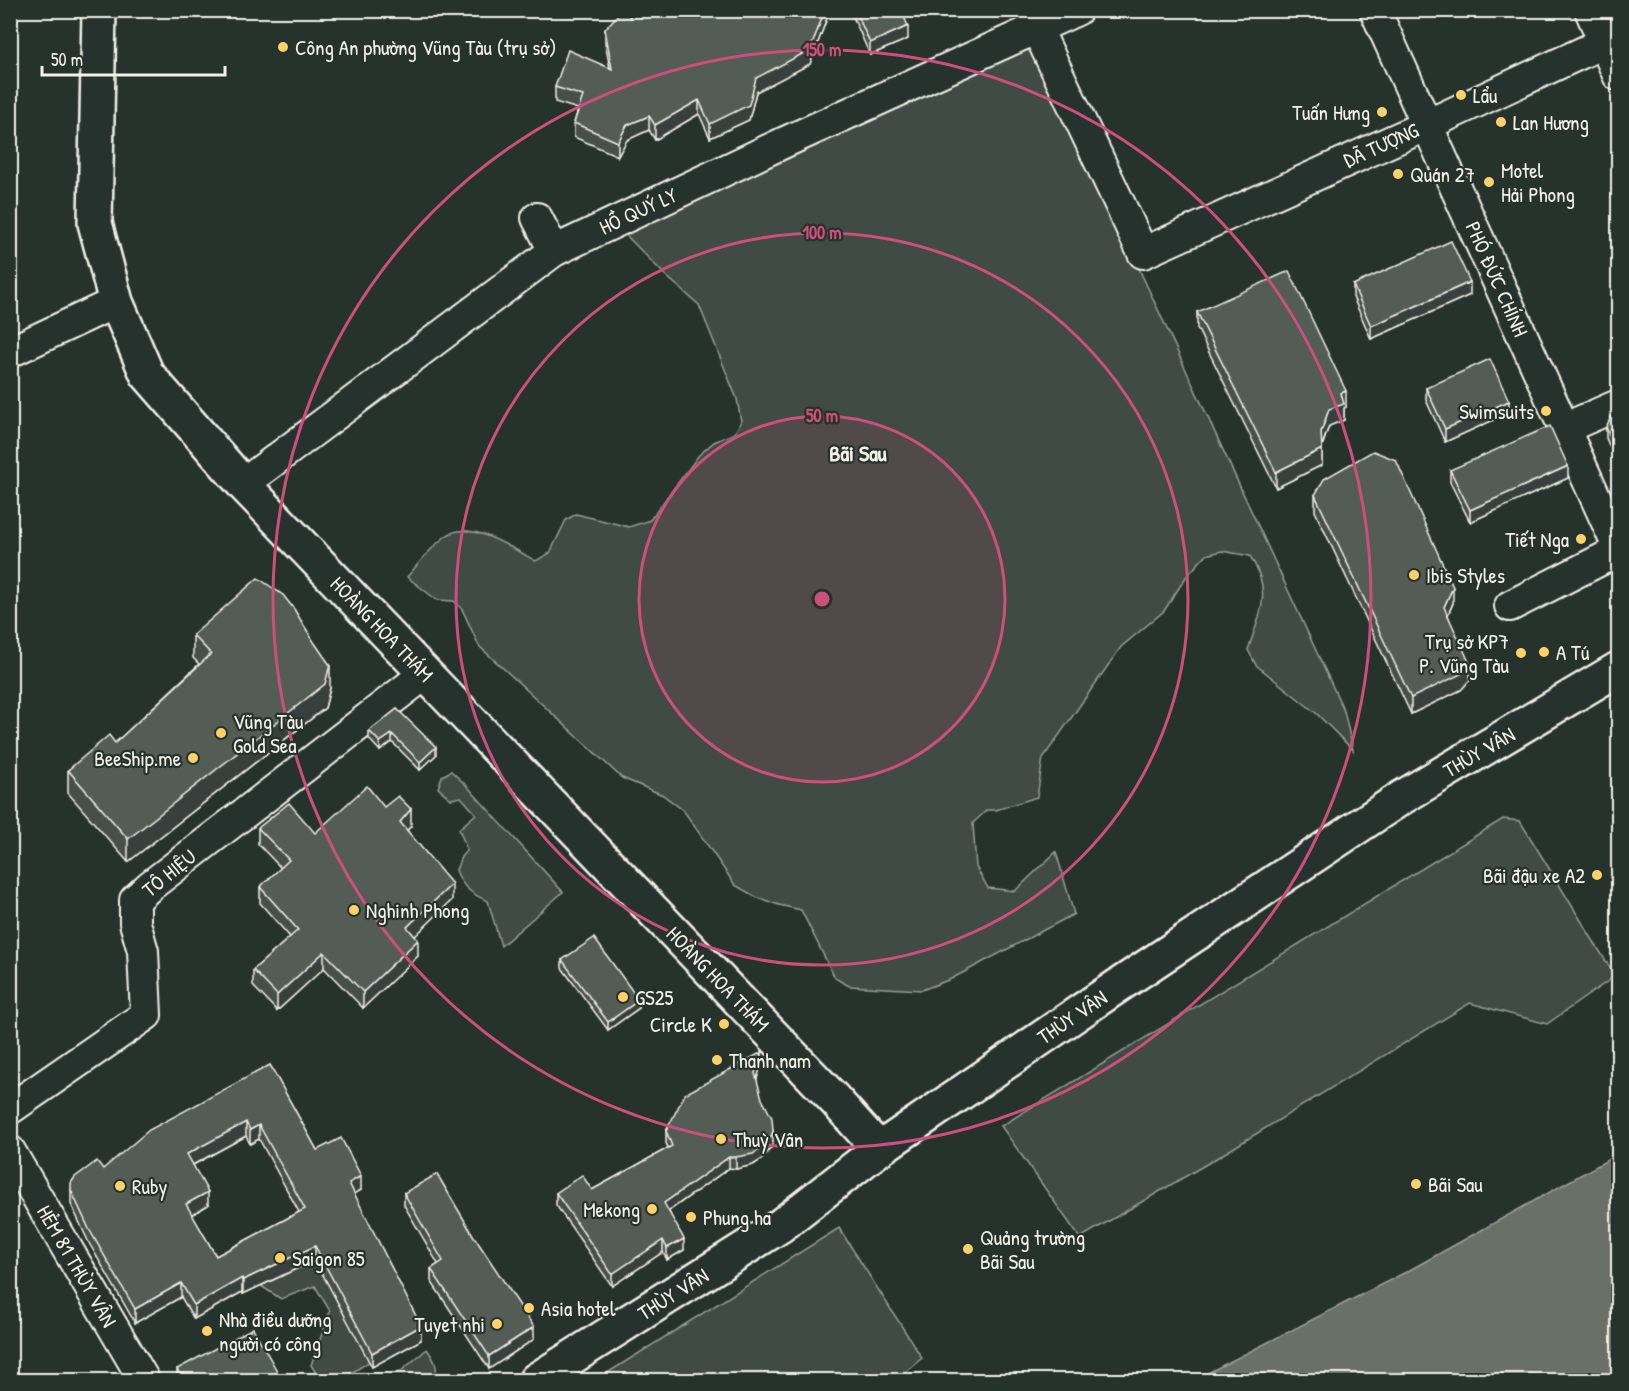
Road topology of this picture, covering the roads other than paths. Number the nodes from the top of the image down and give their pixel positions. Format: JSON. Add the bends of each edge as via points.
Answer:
{"nodes":[{"id":1,"x":99,"y":10,"type":"edge"},
{"id":2,"x":1077,"y":10,"type":"edge"},
{"id":3,"x":1375,"y":10,"type":"edge"},
{"id":4,"x":1590,"y":10,"type":"edge"},
{"id":5,"x":1037,"y":29,"type":"junction"},
{"id":6,"x":1611,"y":39,"type":"edge"},
{"id":7,"x":1618,"y":75,"type":"edge"},
{"id":8,"x":1427,"y":125,"type":"junction"},
{"id":9,"x":537,"y":218,"type":"dead end"},
{"id":10,"x":554,"y":251,"type":"junction"},
{"id":11,"x":116,"y":302,"type":"junction"},
{"id":12,"x":10,"y":352,"type":"edge"},
{"id":13,"x":1618,"y":405,"type":"edge"},
{"id":14,"x":1565,"y":428,"type":"junction"},
{"id":15,"x":243,"y":484,"type":"junction"},
{"id":16,"x":1618,"y":549,"type":"edge"},
{"id":17,"x":1510,"y":606,"type":"dead end"},
{"id":18,"x":1618,"y":669,"type":"edge"},
{"id":19,"x":425,"y":674,"type":"junction"},
{"id":20,"x":10,"y":1109,"type":"edge"},
{"id":21,"x":879,"y":1149,"type":"junction"},
{"id":22,"x":10,"y":1151,"type":"edge"},
{"id":23,"x":144,"y":1380,"type":"edge"},
{"id":24,"x":536,"y":1380,"type":"edge"}],
"edges":[{"from":1,"to":11,"type":"main road","name":"HOÀNG HOA THÁM","via":[[95,223]]},
{"from":2,"to":5,"type":"street","name":"HỒ QUÝ LY"},
{"from":3,"to":8,"type":"street","name":"PHÓ ĐỨC CHÍNH"},
{"from":4,"to":6,"type":"street"},
{"from":5,"to":8,"type":"street","name":"DÃ TƯỢNG","via":[[1143,253]]},
{"from":5,"to":10,"type":"street","name":"HỒ QUÝ LY"},
{"from":6,"to":7,"type":"street"},
{"from":6,"to":8,"type":"street","name":"DÃ TƯỢNG"},
{"from":8,"to":14,"type":"street","name":"PHÓ ĐỨC CHÍNH"},
{"from":9,"to":10,"type":"street"},
{"from":10,"to":15,"type":"street","name":"HỒ QUÝ LY"},
{"from":11,"to":12,"type":"street"},
{"from":11,"to":15,"type":"main road","name":"HOÀNG HOA THÁM","via":[[147,374]]},
{"from":13,"to":14,"type":"street"},
{"from":14,"to":16,"type":"street","name":"PHÓ ĐỨC CHÍNH"},
{"from":15,"to":19,"type":"main road","name":"HOÀNG HOA THÁM"},
{"from":16,"to":17,"type":"street"},
{"from":18,"to":21,"type":"main road","name":"THÙY VÂN","via":[[1401,798]]},
{"from":19,"to":20,"type":"street","name":"TÔ HIỆU","via":[[135,900],[135,923],[143,951],[146,1015]]},
{"from":19,"to":21,"type":"main road","name":"HOÀNG HOA THÁM"},
{"from":21,"to":24,"type":"main road","name":"THÙY VÂN","via":[[780,1226]]},
{"from":22,"to":23,"type":"street","name":"HẺM 81 THÙY VÂN"}]}
